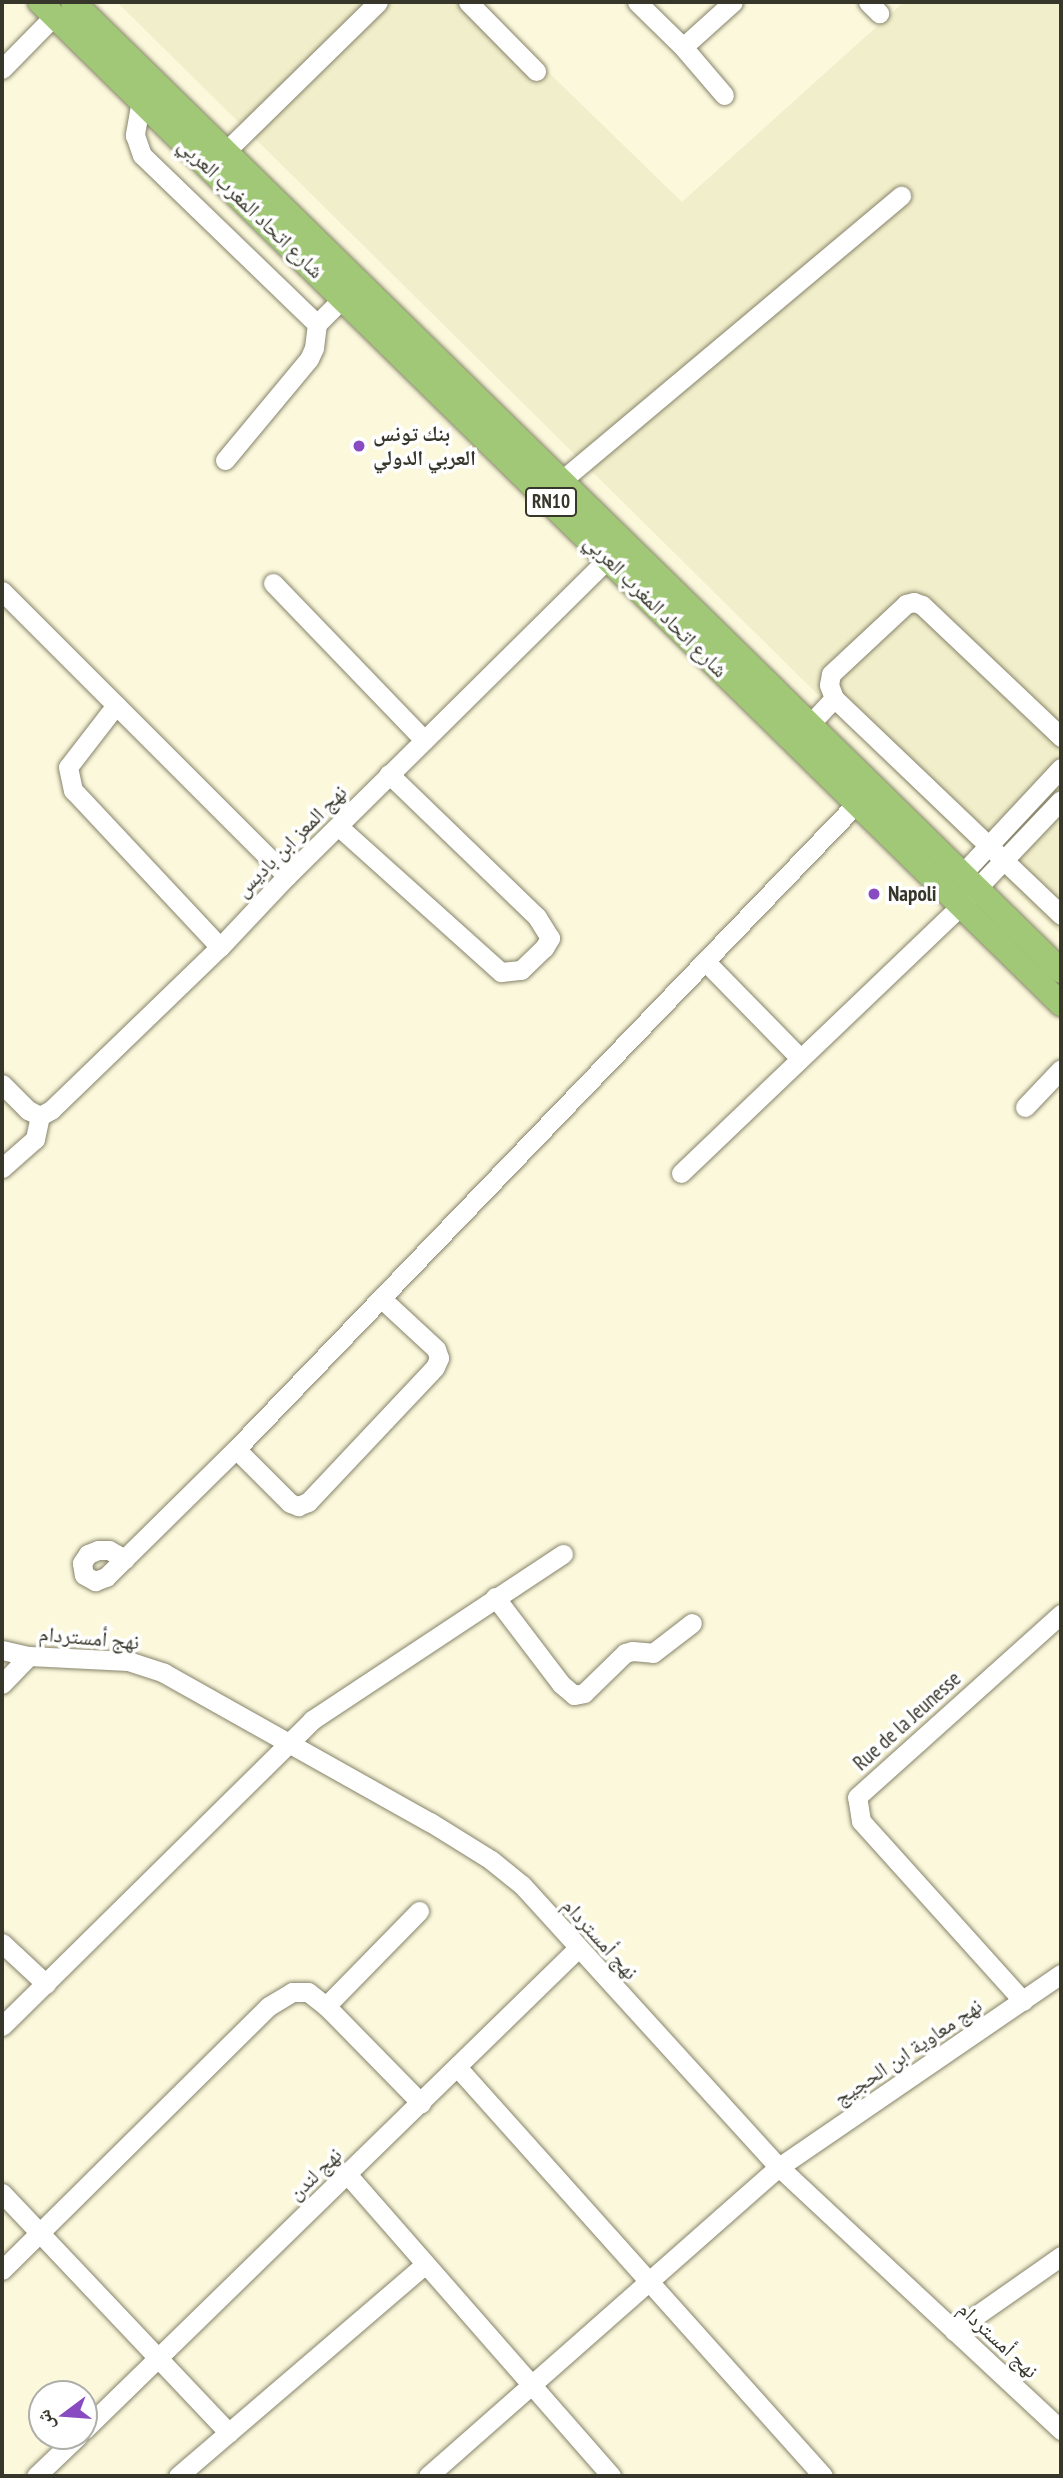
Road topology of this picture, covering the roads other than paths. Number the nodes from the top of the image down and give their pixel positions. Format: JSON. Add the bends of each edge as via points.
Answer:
{"nodes":[{"id":1,"x":378,"y":2,"type":"edge"},
{"id":2,"x":468,"y":2,"type":"edge"},
{"id":3,"x":637,"y":2,"type":"edge"},
{"id":4,"x":733,"y":2,"type":"edge"},
{"id":5,"x":56,"y":6,"type":"edge"},
{"id":6,"x":683,"y":47,"type":"junction"},
{"id":7,"x":2,"y":69,"type":"edge"},
{"id":8,"x":536,"y":71,"type":"dead end"},
{"id":9,"x":724,"y":96,"type":"dead end"},
{"id":10,"x":141,"y":100,"type":"junction"},
{"id":11,"x":225,"y":152,"type":"junction"},
{"id":12,"x":901,"y":196,"type":"dead end"},
{"id":13,"x":342,"y":298,"type":"junction"},
{"id":14,"x":317,"y":324,"type":"junction"},
{"id":15,"x":225,"y":460,"type":"dead end"},
{"id":16,"x":553,"y":489,"type":"junction"},
{"id":17,"x":608,"y":558,"type":"junction"},
{"id":18,"x":273,"y":583,"type":"dead end"},
{"id":19,"x":2,"y":591,"type":"edge"},
{"id":20,"x":834,"y":698,"type":"junction"},
{"id":21,"x":116,"y":705,"type":"junction"},
{"id":22,"x":810,"y":724,"type":"junction"},
{"id":23,"x":1061,"y":737,"type":"edge"},
{"id":24,"x":424,"y":740,"type":"junction"},
{"id":25,"x":1061,"y":768,"type":"edge"},
{"id":26,"x":389,"y":774,"type":"junction"},
{"id":27,"x":1061,"y":800,"type":"edge"},
{"id":28,"x":857,"y":803,"type":"junction"},
{"id":29,"x":338,"y":826,"type":"junction"},
{"id":30,"x":989,"y":845,"type":"junction"},
{"id":31,"x":1004,"y":860,"type":"junction"},
{"id":32,"x":287,"y":876,"type":"junction"},
{"id":33,"x":966,"y":890,"type":"junction"},
{"id":34,"x":1061,"y":915,"type":"edge"},
{"id":35,"x":220,"y":947,"type":"junction"},
{"id":36,"x":705,"y":961,"type":"junction"},
{"id":37,"x":1061,"y":971,"type":"edge"},
{"id":38,"x":1061,"y":1004,"type":"edge"},
{"id":39,"x":799,"y":1058,"type":"junction"},
{"id":40,"x":1061,"y":1069,"type":"edge"},
{"id":41,"x":2,"y":1084,"type":"edge"},
{"id":42,"x":1025,"y":1107,"type":"dead end"},
{"id":43,"x":40,"y":1116,"type":"junction"},
{"id":44,"x":2,"y":1168,"type":"edge"},
{"id":45,"x":681,"y":1173,"type":"dead end"},
{"id":46,"x":382,"y":1299,"type":"junction"},
{"id":47,"x":236,"y":1449,"type":"junction"},
{"id":48,"x":563,"y":1554,"type":"dead end"},
{"id":49,"x":125,"y":1559,"type":"dead end"},
{"id":50,"x":495,"y":1597,"type":"junction"},
{"id":51,"x":1061,"y":1614,"type":"edge"},
{"id":52,"x":692,"y":1623,"type":"dead end"},
{"id":53,"x":2,"y":1650,"type":"edge"},
{"id":54,"x":29,"y":1656,"type":"junction"},
{"id":55,"x":2,"y":1684,"type":"edge"},
{"id":56,"x":288,"y":1741,"type":"junction"},
{"id":57,"x":419,"y":1910,"type":"dead end"},
{"id":58,"x":2,"y":1943,"type":"edge"},
{"id":59,"x":577,"y":1949,"type":"junction"},
{"id":60,"x":1061,"y":1974,"type":"edge"},
{"id":61,"x":46,"y":1983,"type":"junction"},
{"id":62,"x":1023,"y":2001,"type":"junction"},
{"id":63,"x":326,"y":2006,"type":"junction"},
{"id":64,"x":2,"y":2026,"type":"edge"},
{"id":65,"x":458,"y":2068,"type":"junction"},
{"id":66,"x":421,"y":2104,"type":"junction"},
{"id":67,"x":779,"y":2167,"type":"junction"},
{"id":68,"x":347,"y":2174,"type":"junction"},
{"id":69,"x":2,"y":2193,"type":"edge"},
{"id":70,"x":41,"y":2232,"type":"junction"},
{"id":71,"x":1061,"y":2256,"type":"edge"},
{"id":72,"x":425,"y":2264,"type":"junction"},
{"id":73,"x":2,"y":2270,"type":"edge"},
{"id":74,"x":649,"y":2283,"type":"junction"},
{"id":75,"x":954,"y":2331,"type":"junction"},
{"id":76,"x":159,"y":2358,"type":"junction"},
{"id":77,"x":531,"y":2385,"type":"junction"},
{"id":78,"x":98,"y":2417,"type":"edge"},
{"id":79,"x":1061,"y":2430,"type":"edge"},
{"id":80,"x":229,"y":2432,"type":"junction"},
{"id":81,"x":63,"y":2450,"type":"edge"},
{"id":82,"x":36,"y":2476,"type":"edge"},
{"id":83,"x":178,"y":2476,"type":"edge"},
{"id":84,"x":428,"y":2476,"type":"edge"},
{"id":85,"x":611,"y":2476,"type":"edge"},
{"id":86,"x":824,"y":2476,"type":"edge"}],
"edges":[{"from":1,"to":11,"type":"street"},
{"from":2,"to":8,"type":"street"},
{"from":3,"to":6,"type":"street"},
{"from":4,"to":6,"type":"street"},
{"from":5,"to":7,"type":"street"},
{"from":5,"to":10,"type":"main road","name":"شارع اتحاد المغرب العربي","number":"RN10"},
{"from":5,"to":11,"type":"main road","name":"شارع اتحاد المغرب العربي","number":"RN10"},
{"from":6,"to":9,"type":"street"},
{"from":10,"to":13,"type":"main road","name":"شارع اتحاد المغرب العربي","number":"RN10"},
{"from":10,"to":14,"type":"street","via":[[135,135],[142,155]]},
{"from":11,"to":16,"type":"main road","name":"شارع اتحاد المغرب العربي","number":"RN10"},
{"from":12,"to":16,"type":"street"},
{"from":13,"to":14,"type":"street"},
{"from":13,"to":16,"type":"main road","name":"شارع اتحاد المغرب العربي","number":"RN10"},
{"from":14,"to":15,"type":"street","via":[[309,359]]},
{"from":16,"to":17,"type":"main road","name":"شارع اتحاد المغرب العربي","number":"RN10"},
{"from":16,"to":22,"type":"main road","name":"شارع اتحاد المغرب العربي","number":"RN10"},
{"from":17,"to":24,"type":"street","name":"نهج المعز ابن باديس"},
{"from":17,"to":28,"type":"main road","name":"شارع اتحاد المغرب العربي","number":"RN10"},
{"from":18,"to":24,"type":"street"},
{"from":19,"to":21,"type":"street"},
{"from":20,"to":22,"type":"street"},
{"from":20,"to":23,"type":"street","via":[[831,674],[906,604],[914,602]]},
{"from":20,"to":30,"type":"street"},
{"from":21,"to":32,"type":"street"},
{"from":21,"to":35,"type":"street","via":[[68,767],[73,790]]},
{"from":22,"to":33,"type":"main road","name":"شارع اتحاد المغرب العربي","number":"RN10"},
{"from":24,"to":26,"type":"street","name":"نهج المعز ابن باديس"},
{"from":25,"to":30,"type":"street"},
{"from":26,"to":29,"type":"street","name":"نهج المعز ابن باديس"},
{"from":26,"to":29,"type":"street","via":[[547,928],[550,938],[544,948],[521,970],[501,972]]},
{"from":27,"to":31,"type":"street"},
{"from":28,"to":33,"type":"main road","name":"شارع اتحاد المغرب العربي","number":"RN10"},
{"from":28,"to":36,"type":"street"},
{"from":29,"to":32,"type":"street","name":"نهج المعز ابن باديس"},
{"from":30,"to":31,"type":"street"},
{"from":30,"to":33,"type":"street"},
{"from":31,"to":33,"type":"street"},
{"from":31,"to":34,"type":"street"},
{"from":32,"to":35,"type":"street","name":"نهج المعز ابن باديس"},
{"from":33,"to":37,"type":"main road","name":"شارع اتحاد المغرب العربي","number":"RN10"},
{"from":33,"to":38,"type":"main road","name":"شارع اتحاد المغرب العربي","number":"RN10"},
{"from":33,"to":39,"type":"street"},
{"from":35,"to":43,"type":"street","name":"نهج المعز ابن باديس"},
{"from":36,"to":39,"type":"street"},
{"from":36,"to":46,"type":"street"},
{"from":39,"to":45,"type":"street"},
{"from":40,"to":42,"type":"street"},
{"from":41,"to":43,"type":"street"},
{"from":43,"to":44,"type":"street","via":[[35,1139]]},
{"from":46,"to":47,"type":"street"},
{"from":46,"to":47,"type":"street","via":[[436,1349],[439,1359],[308,1502],[290,1503]]},
{"from":47,"to":49,"type":"street"},
{"from":48,"to":50,"type":"street"},
{"from":50,"to":52,"type":"street","via":[[574,1695],[584,1693],[625,1653],[653,1653]]},
{"from":50,"to":56,"type":"street"},
{"from":51,"to":62,"type":"street","name":"Rue de la Jeunesse","via":[[857,1797],[861,1821]]},
{"from":53,"to":54,"type":"street","name":"نهج أمستردام"},
{"from":54,"to":55,"type":"street"},
{"from":54,"to":56,"type":"street","name":"نهج أمستردام","via":[[143,1665]]},
{"from":56,"to":59,"type":"street","name":"نهج أمستردام","via":[[491,1860],[522,1885]]},
{"from":56,"to":61,"type":"street"},
{"from":57,"to":63,"type":"street"},
{"from":58,"to":61,"type":"street"},
{"from":59,"to":65,"type":"street","name":"نهج لندن"},
{"from":59,"to":67,"type":"street","name":"نهج أمستردام"},
{"from":60,"to":62,"type":"street","name":"نهج معاوية ابن الحجيج"},
{"from":61,"to":64,"type":"street"},
{"from":62,"to":67,"type":"street","name":"نهج معاوية ابن الحجيج"},
{"from":63,"to":66,"type":"street"},
{"from":63,"to":70,"type":"street","via":[[308,1992],[279,1997]]},
{"from":65,"to":66,"type":"street","name":"نهج لندن"},
{"from":65,"to":74,"type":"street"},
{"from":66,"to":68,"type":"street","name":"نهج لندن"},
{"from":67,"to":74,"type":"street","name":"نهج معاوية ابن الحجيج"},
{"from":67,"to":75,"type":"street","name":"نهج أمستردام"},
{"from":68,"to":72,"type":"street"},
{"from":68,"to":76,"type":"street","name":"نهج لندن"},
{"from":69,"to":70,"type":"street"},
{"from":70,"to":73,"type":"street"},
{"from":70,"to":76,"type":"street"},
{"from":71,"to":75,"type":"street"},
{"from":72,"to":77,"type":"street"},
{"from":72,"to":80,"type":"street"},
{"from":74,"to":77,"type":"street","name":"نهج معاوية ابن الحجيج"},
{"from":74,"to":86,"type":"street"},
{"from":75,"to":79,"type":"street","name":"نهج أمستردام"},
{"from":76,"to":78,"type":"street","name":"نهج لندن"},
{"from":76,"to":80,"type":"street"},
{"from":77,"to":84,"type":"street","name":"نهج معاوية ابن الحجيج"},
{"from":77,"to":85,"type":"street"},
{"from":80,"to":83,"type":"street"},
{"from":81,"to":82,"type":"street"}]}
